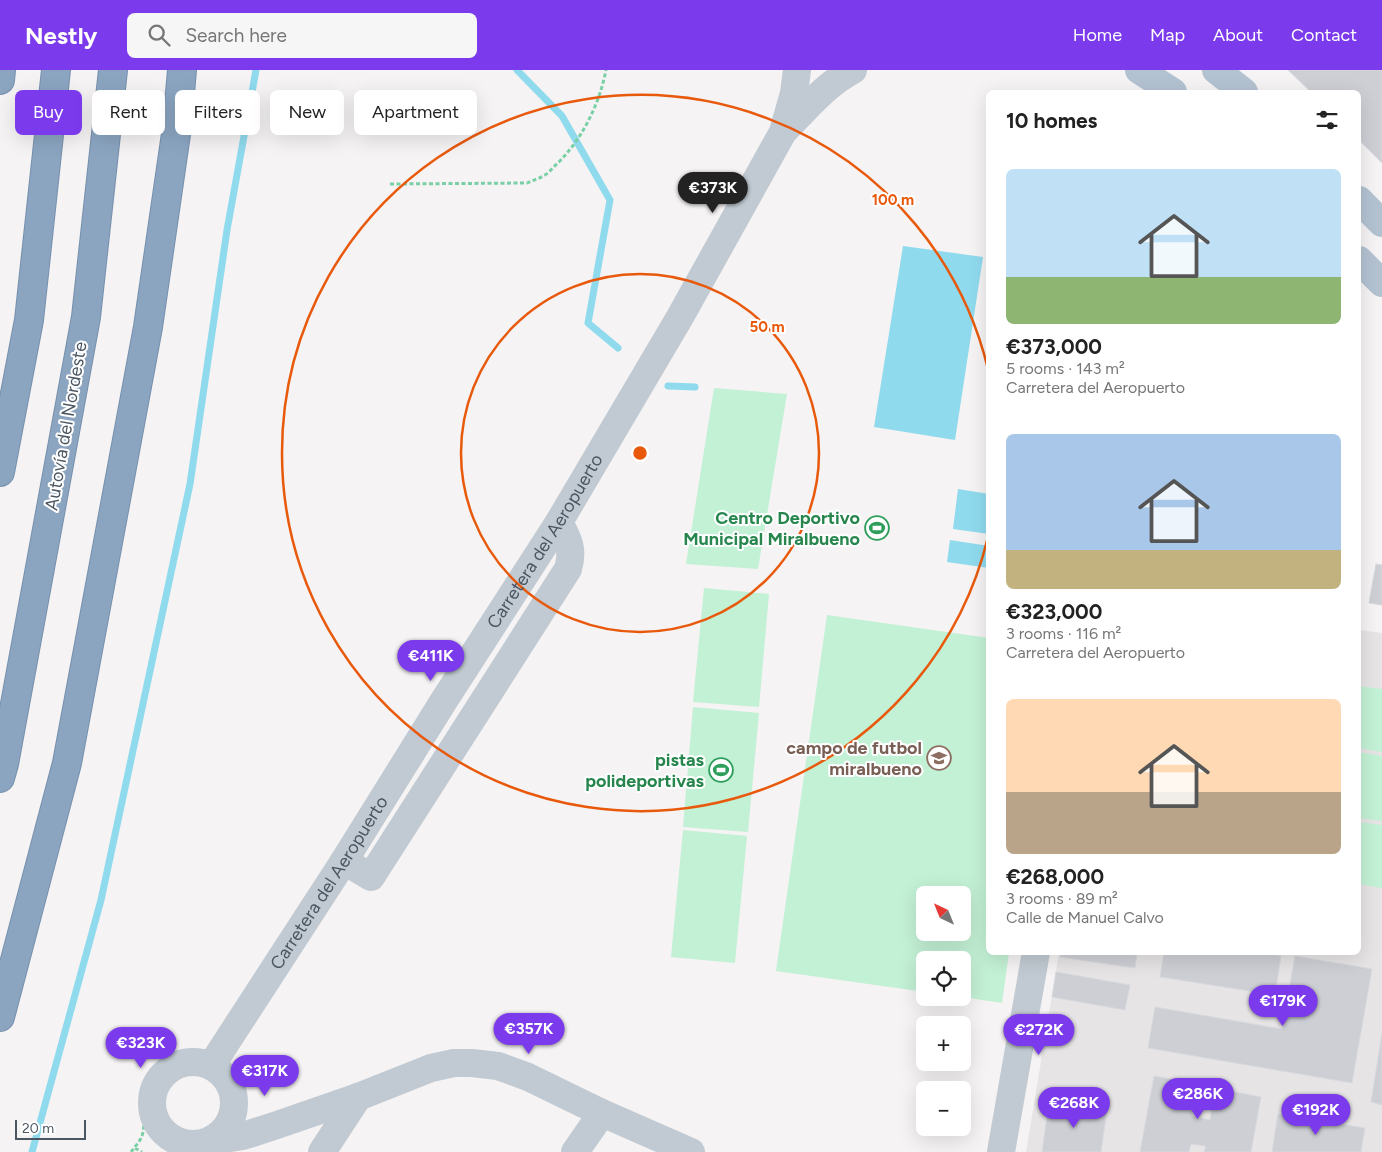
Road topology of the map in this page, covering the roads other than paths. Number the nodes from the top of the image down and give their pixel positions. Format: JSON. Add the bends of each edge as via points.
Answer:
{"nodes":[{"id":1,"x":1,"y":70,"type":"edge"},
{"id":2,"x":56,"y":70,"type":"edge"},
{"id":3,"x":113,"y":70,"type":"edge"},
{"id":4,"x":182,"y":70,"type":"edge"},
{"id":5,"x":798,"y":70,"type":"edge"},
{"id":6,"x":853,"y":70,"type":"edge"},
{"id":7,"x":1139,"y":70,"type":"edge"},
{"id":8,"x":1216,"y":70,"type":"edge"},
{"id":9,"x":0,"y":80,"type":"edge"},
{"id":10,"x":1170,"y":90,"type":"edge"},
{"id":11,"x":1241,"y":90,"type":"edge"},
{"id":12,"x":783,"y":132,"type":"junction"},
{"id":13,"x":1361,"y":202,"type":"edge"},
{"id":14,"x":1382,"y":223,"type":"edge"},
{"id":15,"x":1361,"y":262,"type":"edge"},
{"id":16,"x":1382,"y":283,"type":"edge"},
{"id":17,"x":0,"y":472,"type":"edge"},
{"id":18,"x":0,"y":778,"type":"edge"},
{"id":19,"x":1035,"y":955,"type":"edge"},
{"id":20,"x":0,"y":1017,"type":"edge"},
{"id":21,"x":211,"y":1066,"type":"junction"},
{"id":22,"x":358,"y":1097,"type":"junction"},
{"id":23,"x":235,"y":1100,"type":"junction"},
{"id":24,"x":602,"y":1113,"type":"junction"},
{"id":25,"x":277,"y":1125,"type":"junction"},
{"id":26,"x":639,"y":1141,"type":"edge"},
{"id":27,"x":210,"y":1142,"type":"junction"},
{"id":28,"x":151,"y":1145,"type":"edge"},
{"id":29,"x":322,"y":1152,"type":"edge"},
{"id":30,"x":575,"y":1152,"type":"edge"},
{"id":31,"x":691,"y":1152,"type":"edge"},
{"id":32,"x":1001,"y":1152,"type":"edge"}],
"edges":[{"from":1,"to":9,"type":"highway"},
{"from":2,"to":17,"type":"highway","via":[[28,320]]},
{"from":3,"to":18,"type":"highway","name":"Autovía del Nordeste","via":[[86,317]]},
{"from":4,"to":20,"type":"highway","via":[[177,127],[148,327],[68,753]]},
{"from":5,"to":12,"type":"street","name":"Carretera del Aeropuerto"},
{"from":6,"to":12,"type":"street","name":"Carretera del Aeropuerto","via":[[824,91]]},
{"from":7,"to":10,"type":"main road"},
{"from":8,"to":11,"type":"main road"},
{"from":12,"to":21,"type":"street","name":"Carretera del Aeropuerto","via":[[663,348],[559,522]]},
{"from":13,"to":14,"type":"main road"},
{"from":15,"to":16,"type":"main road"},
{"from":19,"to":32,"type":"street"},
{"from":21,"to":23,"type":"street","via":[[227,1080]]},
{"from":21,"to":28,"type":"street","via":[[192,1062],[183,1064],[172,1068],[157,1084],[152,1104],[160,1128]]},
{"from":22,"to":24,"type":"street","via":[[431,1068],[472,1063],[498,1066]]},
{"from":22,"to":25,"type":"street"},
{"from":22,"to":29,"type":"street"},
{"from":23,"to":25,"type":"street","via":[[256,1117]]},
{"from":23,"to":27,"type":"street","via":[[228,1126]]},
{"from":24,"to":26,"type":"street"},
{"from":24,"to":30,"type":"street"},
{"from":25,"to":27,"type":"street"},
{"from":26,"to":31,"type":"street"},
{"from":27,"to":28,"type":"street","via":[[196,1145],[172,1139]]}]}
